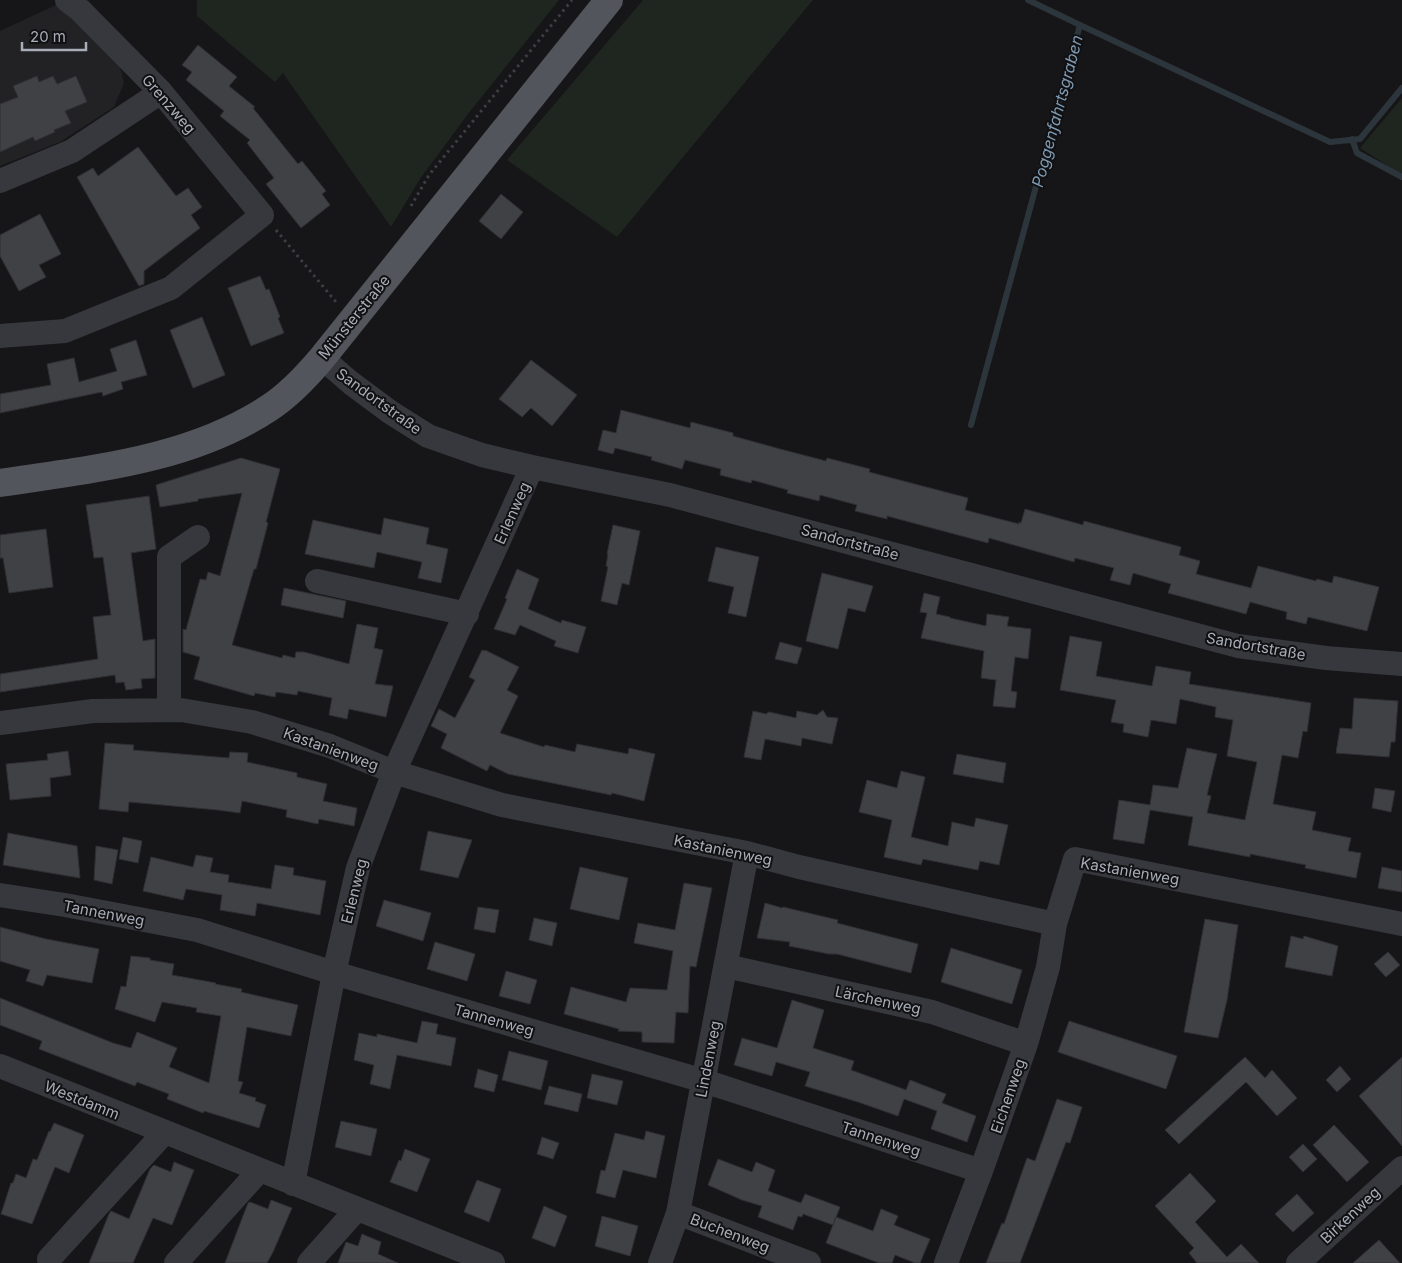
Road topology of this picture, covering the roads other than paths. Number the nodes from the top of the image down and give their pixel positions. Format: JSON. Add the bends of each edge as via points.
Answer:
{"nodes":[{"id":1,"x":67,"y":0,"type":"edge"},
{"id":2,"x":609,"y":0,"type":"edge"},
{"id":3,"x":161,"y":92,"type":"junction"},
{"id":4,"x":0,"y":181,"type":"edge"},
{"id":5,"x":0,"y":336,"type":"edge"},
{"id":6,"x":322,"y":358,"type":"junction"},
{"id":7,"x":532,"y":467,"type":"junction"},
{"id":8,"x":0,"y":483,"type":"edge"},
{"id":9,"x":198,"y":537,"type":"dead end"},
{"id":10,"x":317,"y":581,"type":"dead end"},
{"id":11,"x":466,"y":614,"type":"junction"},
{"id":12,"x":1402,"y":664,"type":"edge"},
{"id":13,"x":169,"y":710,"type":"junction"},
{"id":14,"x":0,"y":723,"type":"edge"},
{"id":15,"x":394,"y":772,"type":"junction"},
{"id":16,"x":747,"y":853,"type":"junction"},
{"id":17,"x":0,"y":895,"type":"edge"},
{"id":18,"x":1055,"y":924,"type":"junction"},
{"id":19,"x":1402,"y":924,"type":"edge"},
{"id":20,"x":726,"y":966,"type":"junction"},
{"id":21,"x":334,"y":973,"type":"junction"},
{"id":22,"x":1026,"y":1044,"type":"junction"},
{"id":23,"x":0,"y":1066,"type":"edge"},
{"id":24,"x":704,"y":1081,"type":"junction"},
{"id":25,"x":164,"y":1133,"type":"junction"},
{"id":26,"x":1402,"y":1168,"type":"edge"},
{"id":27,"x":260,"y":1170,"type":"junction"},
{"id":28,"x":981,"y":1171,"type":"junction"},
{"id":29,"x":293,"y":1184,"type":"junction"},
{"id":30,"x":357,"y":1208,"type":"junction"},
{"id":31,"x":678,"y":1213,"type":"junction"},
{"id":32,"x":450,"y":1256,"type":"edge"},
{"id":33,"x":49,"y":1259,"type":"dead end"},
{"id":34,"x":176,"y":1263,"type":"edge"},
{"id":35,"x":309,"y":1263,"type":"edge"},
{"id":36,"x":493,"y":1263,"type":"edge"},
{"id":37,"x":660,"y":1263,"type":"edge"},
{"id":38,"x":809,"y":1263,"type":"edge"},
{"id":39,"x":946,"y":1263,"type":"edge"},
{"id":40,"x":1298,"y":1263,"type":"edge"}],
"edges":[{"from":1,"to":3,"type":"street","name":"Grenzweg"},
{"from":2,"to":6,"type":"main road","name":"Münsterstraße"},
{"from":3,"to":4,"type":"street","via":[[72,151]]},
{"from":3,"to":5,"type":"street","name":"Grenzweg","via":[[262,215],[171,288],[65,331]]},
{"from":6,"to":7,"type":"street","name":"Sandortstraße","via":[[390,412],[428,436],[482,455]]},
{"from":6,"to":8,"type":"main road","name":"Münsterstraße","via":[[307,376],[270,408],[198,442],[124,464]]},
{"from":7,"to":11,"type":"street","name":"Erlenweg"},
{"from":7,"to":12,"type":"street","name":"Sandortstraße","via":[[670,496],[1238,646]]},
{"from":9,"to":13,"type":"street","via":[[169,557]]},
{"from":10,"to":11,"type":"street"},
{"from":11,"to":15,"type":"street","name":"Erlenweg"},
{"from":13,"to":14,"type":"street","name":"Kastanienweg","via":[[93,711]]},
{"from":13,"to":15,"type":"street","name":"Kastanienweg","via":[[252,722],[330,746]]},
{"from":15,"to":16,"type":"street","name":"Kastanienweg","via":[[502,805]]},
{"from":15,"to":21,"type":"street","name":"Erlenweg","via":[[358,868]]},
{"from":16,"to":18,"type":"street","name":"Kastanienweg"},
{"from":16,"to":20,"type":"street","name":"Lindenweg"},
{"from":17,"to":21,"type":"street","name":"Tannenweg","via":[[197,930]]},
{"from":18,"to":19,"type":"street","name":"Kastanienweg","via":[[1075,859]]},
{"from":18,"to":22,"type":"street","name":"Eichenweg","via":[[1048,968]]},
{"from":20,"to":22,"type":"street","name":"Lärchenweg","via":[[932,1012]]},
{"from":20,"to":24,"type":"street","name":"Lindenweg"},
{"from":21,"to":24,"type":"street","name":"Tannenweg"},
{"from":21,"to":29,"type":"street","name":"Erlenweg"},
{"from":22,"to":28,"type":"street","name":"Eichenweg"},
{"from":23,"to":25,"type":"street","name":"Westdamm"},
{"from":24,"to":28,"type":"street","name":"Tannenweg"},
{"from":24,"to":31,"type":"street","name":"Lindenweg"},
{"from":25,"to":27,"type":"street","name":"Westdamm"},
{"from":25,"to":33,"type":"street"},
{"from":26,"to":40,"type":"street","name":"Birkenweg"},
{"from":27,"to":29,"type":"street","name":"Westdamm"},
{"from":27,"to":34,"type":"street"},
{"from":28,"to":39,"type":"street","name":"Eichenweg"},
{"from":29,"to":30,"type":"street","name":"Westdamm"},
{"from":30,"to":32,"type":"street","name":"Westdamm"},
{"from":30,"to":35,"type":"street"},
{"from":31,"to":37,"type":"street","name":"Lindenweg"},
{"from":31,"to":38,"type":"street","name":"Buchenweg"},
{"from":32,"to":36,"type":"street","name":"Westdamm"}]}
